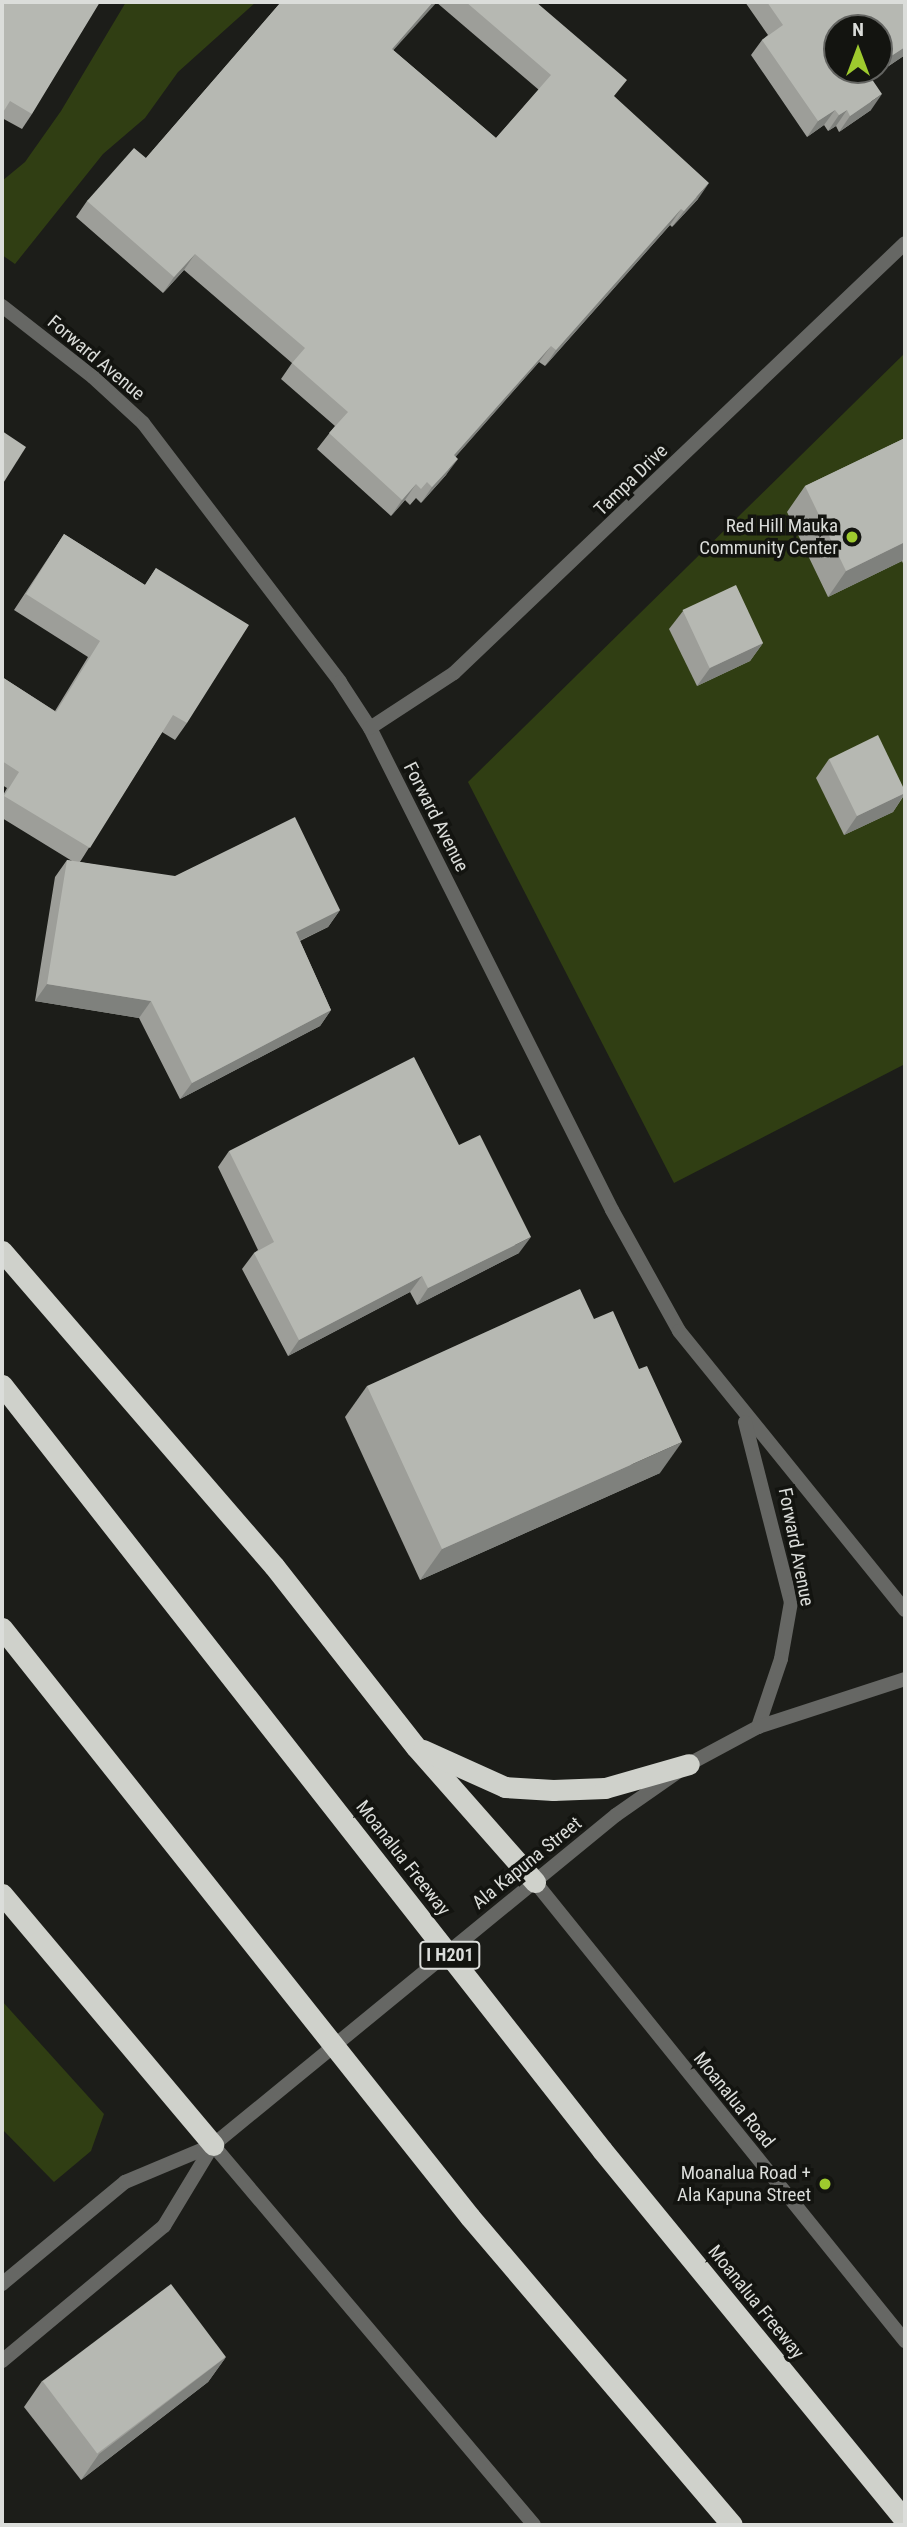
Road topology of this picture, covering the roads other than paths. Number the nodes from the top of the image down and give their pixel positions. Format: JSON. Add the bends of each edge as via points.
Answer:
{"nodes":[{"id":1,"x":905,"y":243,"type":"edge"},
{"id":2,"x":2,"y":306,"type":"edge"},
{"id":3,"x":370,"y":727,"type":"junction"},
{"id":4,"x":2,"y":1251,"type":"edge"},
{"id":5,"x":2,"y":1385,"type":"edge"},
{"id":6,"x":743,"y":1414,"type":"junction"},
{"id":7,"x":905,"y":1609,"type":"edge"},
{"id":8,"x":2,"y":1628,"type":"edge"},
{"id":9,"x":905,"y":1679,"type":"edge"},
{"id":10,"x":758,"y":1727,"type":"junction"},
{"id":11,"x":416,"y":1747,"type":"junction"},
{"id":12,"x":689,"y":1764,"type":"junction"},
{"id":13,"x":535,"y":1882,"type":"junction"},
{"id":14,"x":2,"y":1894,"type":"edge"},
{"id":15,"x":213,"y":2145,"type":"junction"},
{"id":16,"x":2,"y":2284,"type":"edge"},
{"id":17,"x":905,"y":2341,"type":"edge"},
{"id":18,"x":2,"y":2361,"type":"edge"},
{"id":19,"x":905,"y":2520,"type":"edge"},
{"id":20,"x":534,"y":2525,"type":"edge"},
{"id":21,"x":732,"y":2525,"type":"edge"}],
"edges":[{"from":1,"to":3,"type":"street","name":"Tampa Drive","via":[[454,673]]},
{"from":2,"to":3,"type":"street","name":"Forward Avenue","via":[[143,423]]},
{"from":3,"to":6,"type":"street","name":"Forward Avenue","via":[[612,1210],[679,1331]]},
{"from":4,"to":11,"type":"highway","via":[[274,1566]]},
{"from":5,"to":19,"type":"highway","name":"Moanalua Freeway","number":"I H201","via":[[602,2150]]},
{"from":6,"to":7,"type":"street","name":"Forward Avenue"},
{"from":6,"to":10,"type":"street","name":"Forward Avenue","via":[[791,1602],[781,1659]]},
{"from":8,"to":21,"type":"highway","via":[[470,2217]]},
{"from":9,"to":10,"type":"street","name":"Ala Kapuna Street"},
{"from":10,"to":12,"type":"street","name":"Ala Kapuna Street"},
{"from":11,"to":12,"type":"highway","via":[[505,1787],[605,1788]]},
{"from":11,"to":13,"type":"highway"},
{"from":12,"to":13,"type":"street","name":"Ala Kapuna Street","via":[[616,1815]]},
{"from":13,"to":15,"type":"street","name":"Ala Kapuna Street"},
{"from":13,"to":17,"type":"street","name":"Moanalua Road"},
{"from":14,"to":15,"type":"highway"},
{"from":15,"to":16,"type":"street","via":[[125,2182]]},
{"from":15,"to":18,"type":"street","via":[[164,2226]]},
{"from":15,"to":20,"type":"street"}]}
